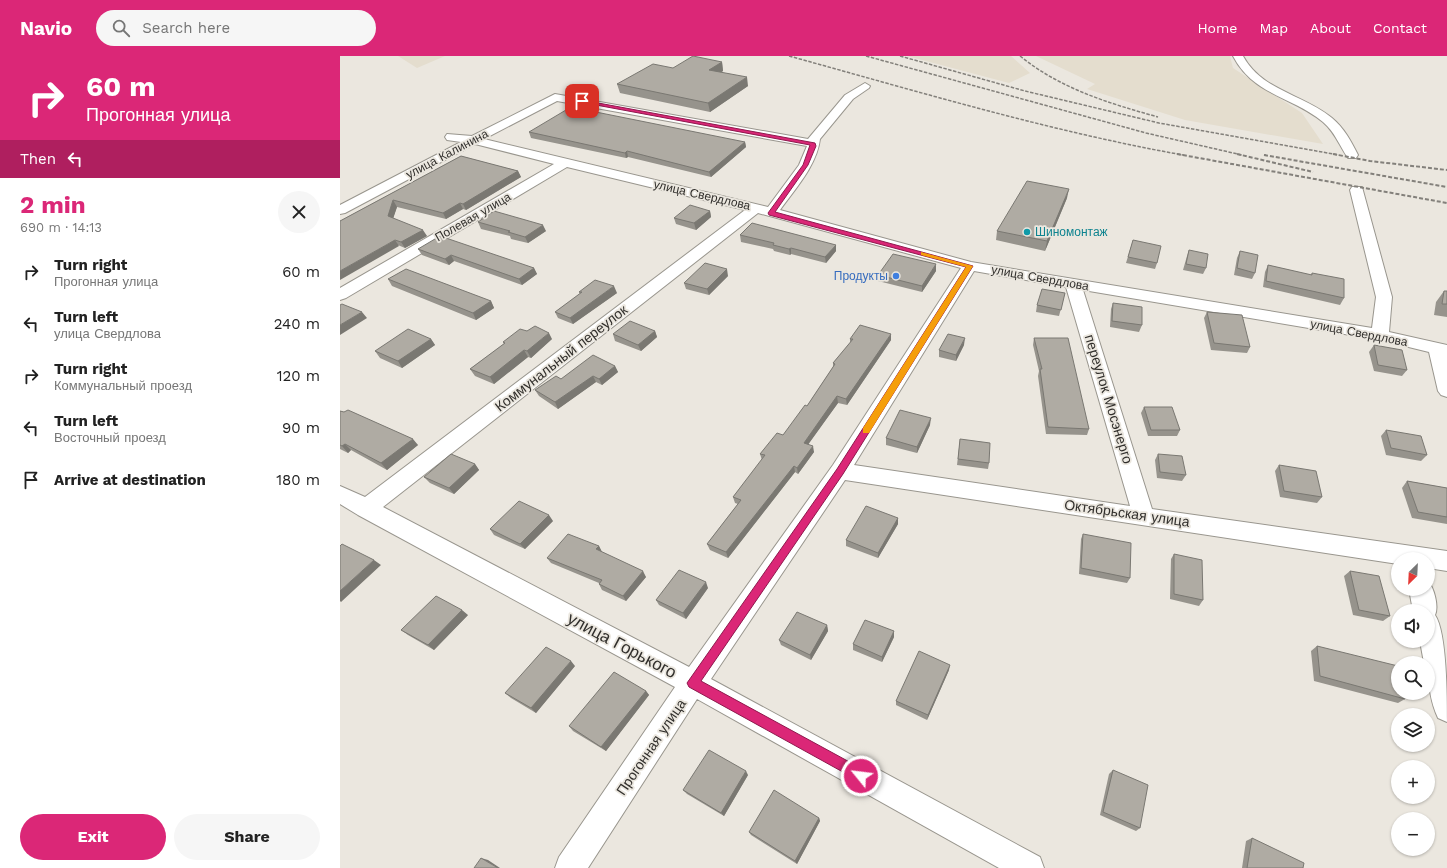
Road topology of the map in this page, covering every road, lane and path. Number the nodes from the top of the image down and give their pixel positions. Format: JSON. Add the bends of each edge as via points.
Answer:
{"nodes":[{"id":1,"x":1238,"y":56,"type":"edge"},
{"id":2,"x":865,"y":86,"type":"dead end"},
{"id":3,"x":451,"y":137,"type":"dead end"},
{"id":4,"x":474,"y":140,"type":"junction"},
{"id":5,"x":813,"y":144,"type":"junction"},
{"id":6,"x":1352,"y":155,"type":"dead end"},
{"id":7,"x":565,"y":164,"type":"junction"},
{"id":8,"x":1357,"y":190,"type":"dead end"},
{"id":9,"x":340,"y":210,"type":"edge"},
{"id":10,"x":764,"y":211,"type":"junction"},
{"id":11,"x":970,"y":266,"type":"junction"},
{"id":12,"x":1073,"y":283,"type":"junction"},
{"id":13,"x":340,"y":295,"type":"edge"},
{"id":14,"x":1380,"y":335,"type":"junction"},
{"id":15,"x":1442,"y":350,"type":"edge"},
{"id":16,"x":1447,"y":391,"type":"edge"},
{"id":17,"x":840,"y":471,"type":"junction"},
{"id":18,"x":340,"y":494,"type":"edge"},
{"id":19,"x":365,"y":508,"type":"junction"},
{"id":20,"x":1144,"y":516,"type":"junction"},
{"id":21,"x":1391,"y":554,"type":"edge"},
{"id":22,"x":1435,"y":560,"type":"edge"},
{"id":23,"x":1447,"y":561,"type":"edge"},
{"id":24,"x":1434,"y":648,"type":"edge"},
{"id":25,"x":693,"y":683,"type":"junction"},
{"id":26,"x":1447,"y":709,"type":"edge"},
{"id":27,"x":570,"y":868,"type":"edge"},
{"id":28,"x":1029,"y":868,"type":"edge"}],
"edges":[{"from":1,"to":6,"type":"street","via":[[1241,65],[1253,78],[1323,116],[1346,141]]},
{"from":2,"to":5,"type":"street","name":"Коммунальный переулок","via":[[849,97],[814,138]]},
{"from":3,"to":4,"type":"street","name":"улица Свердлова"},
{"from":4,"to":5,"type":"street","name":"улица Калинина","via":[[554,97]]},
{"from":4,"to":7,"type":"street","name":"улица Свердлова"},
{"from":4,"to":9,"type":"street","name":"улица Калинина"},
{"from":5,"to":10,"type":"street","name":"Коммунальный переулок","via":[[805,165]]},
{"from":7,"to":10,"type":"street","name":"улица Свердлова"},
{"from":7,"to":13,"type":"street","name":"Полевая улица"},
{"from":8,"to":14,"type":"street","via":[[1384,297]]},
{"from":10,"to":11,"type":"street","name":"улица Свердлова"},
{"from":10,"to":19,"type":"street","name":"Коммунальный переулок"},
{"from":11,"to":12,"type":"street","name":"улица Свердлова"},
{"from":11,"to":17,"type":"street","name":"Прогонная улица"},
{"from":12,"to":14,"type":"street","name":"улица Свердлова"},
{"from":12,"to":20,"type":"street","name":"переулок Мосэнерго"},
{"from":14,"to":15,"type":"street","name":"улица Свердлова"},
{"from":15,"to":16,"type":"street"},
{"from":17,"to":20,"type":"street","name":"Октябрьская улица"},
{"from":17,"to":25,"type":"street","name":"Прогонная улица"},
{"from":18,"to":19,"type":"street","name":"улица Горького"},
{"from":19,"to":25,"type":"street","name":"улица Горького"},
{"from":20,"to":21,"type":"street","name":"Октябрьская улица"},
{"from":22,"to":23,"type":"street","name":"Октябрьская улица"},
{"from":24,"to":26,"type":"street"},
{"from":25,"to":27,"type":"street","name":"Прогонная улица"},
{"from":25,"to":28,"type":"street","name":"улица Горького"}]}
